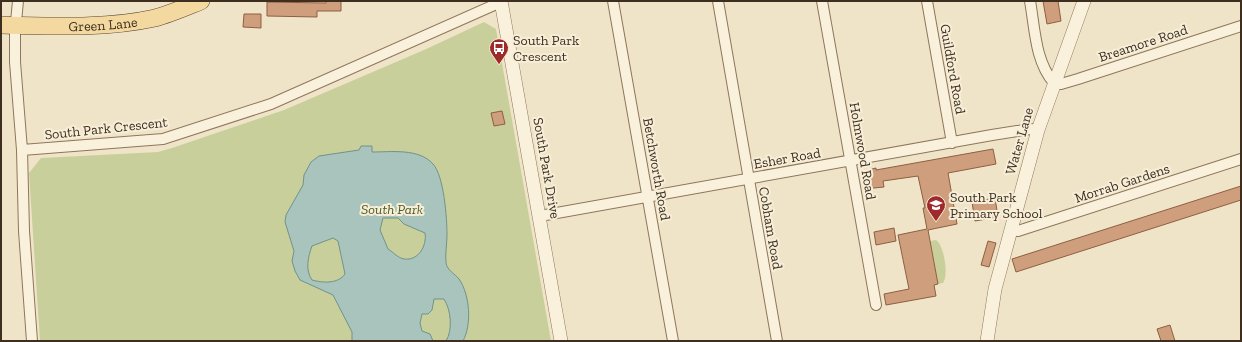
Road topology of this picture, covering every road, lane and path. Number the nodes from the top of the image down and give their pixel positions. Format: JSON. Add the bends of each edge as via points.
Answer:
{"nodes":[{"id":1,"x":18,"y":1,"type":"edge"},
{"id":2,"x":201,"y":1,"type":"edge"},
{"id":3,"x":613,"y":1,"type":"edge"},
{"id":4,"x":718,"y":1,"type":"edge"},
{"id":5,"x":822,"y":1,"type":"edge"},
{"id":6,"x":927,"y":1,"type":"edge"},
{"id":7,"x":1030,"y":1,"type":"edge"},
{"id":8,"x":1084,"y":1,"type":"edge"},
{"id":9,"x":501,"y":2,"type":"edge"},
{"id":10,"x":8,"y":25,"type":"edge"},
{"id":11,"x":1241,"y":26,"type":"edge"},
{"id":12,"x":1054,"y":83,"type":"junction"},
{"id":13,"x":1038,"y":130,"type":"junction"},
{"id":14,"x":952,"y":143,"type":"junction"},
{"id":15,"x":22,"y":150,"type":"junction"},
{"id":16,"x":1241,"y":159,"type":"edge"},
{"id":17,"x":851,"y":161,"type":"junction"},
{"id":18,"x":749,"y":179,"type":"junction"},
{"id":19,"x":647,"y":196,"type":"junction"},
{"id":20,"x":540,"y":216,"type":"junction"},
{"id":21,"x":1011,"y":230,"type":"junction"},
{"id":22,"x":876,"y":305,"type":"dead end"},
{"id":23,"x":32,"y":341,"type":"edge"},
{"id":24,"x":561,"y":341,"type":"edge"},
{"id":25,"x":673,"y":341,"type":"edge"},
{"id":26,"x":777,"y":341,"type":"edge"},
{"id":27,"x":987,"y":341,"type":"edge"}],
"edges":[{"from":1,"to":10,"type":"street"},
{"from":2,"to":10,"type":"main road","name":"Green Lane","via":[[156,17],[135,21],[53,26]]},
{"from":3,"to":19,"type":"street","name":"Betchworth Road"},
{"from":4,"to":18,"type":"street","name":"Cobham Road"},
{"from":5,"to":17,"type":"street","name":"Holmwood Road"},
{"from":6,"to":14,"type":"street","name":"Guildford Road"},
{"from":7,"to":12,"type":"street","via":[[1040,62]]},
{"from":8,"to":12,"type":"street","name":"Water Lane"},
{"from":9,"to":15,"type":"street","name":"South Park Crescent","via":[[271,104],[163,139]]},
{"from":9,"to":20,"type":"street","name":"South Park Drive"},
{"from":10,"to":15,"type":"street","via":[[15,62]]},
{"from":11,"to":12,"type":"street","name":"Breamore Road","via":[[1078,79],[1061,84]]},
{"from":12,"to":13,"type":"street","name":"Water Lane"},
{"from":13,"to":14,"type":"street","name":"Esher Road","via":[[1030,129]]},
{"from":13,"to":21,"type":"street","name":"Water Lane"},
{"from":14,"to":17,"type":"street","name":"Esher Road"},
{"from":15,"to":23,"type":"street","via":[[24,230]]},
{"from":16,"to":21,"type":"street","name":"Morrab Gardens","via":[[1018,231]]},
{"from":17,"to":18,"type":"street","name":"Esher Road"},
{"from":17,"to":22,"type":"street","name":"Holmwood Road"},
{"from":18,"to":19,"type":"street","name":"Esher Road"},
{"from":18,"to":26,"type":"street","name":"Cobham Road"},
{"from":19,"to":20,"type":"street","name":"Esher Road"},
{"from":19,"to":25,"type":"street","name":"Betchworth Road"},
{"from":20,"to":24,"type":"street","name":"South Park Drive"},
{"from":21,"to":27,"type":"street","name":"Water Lane","via":[[995,289]]}]}
